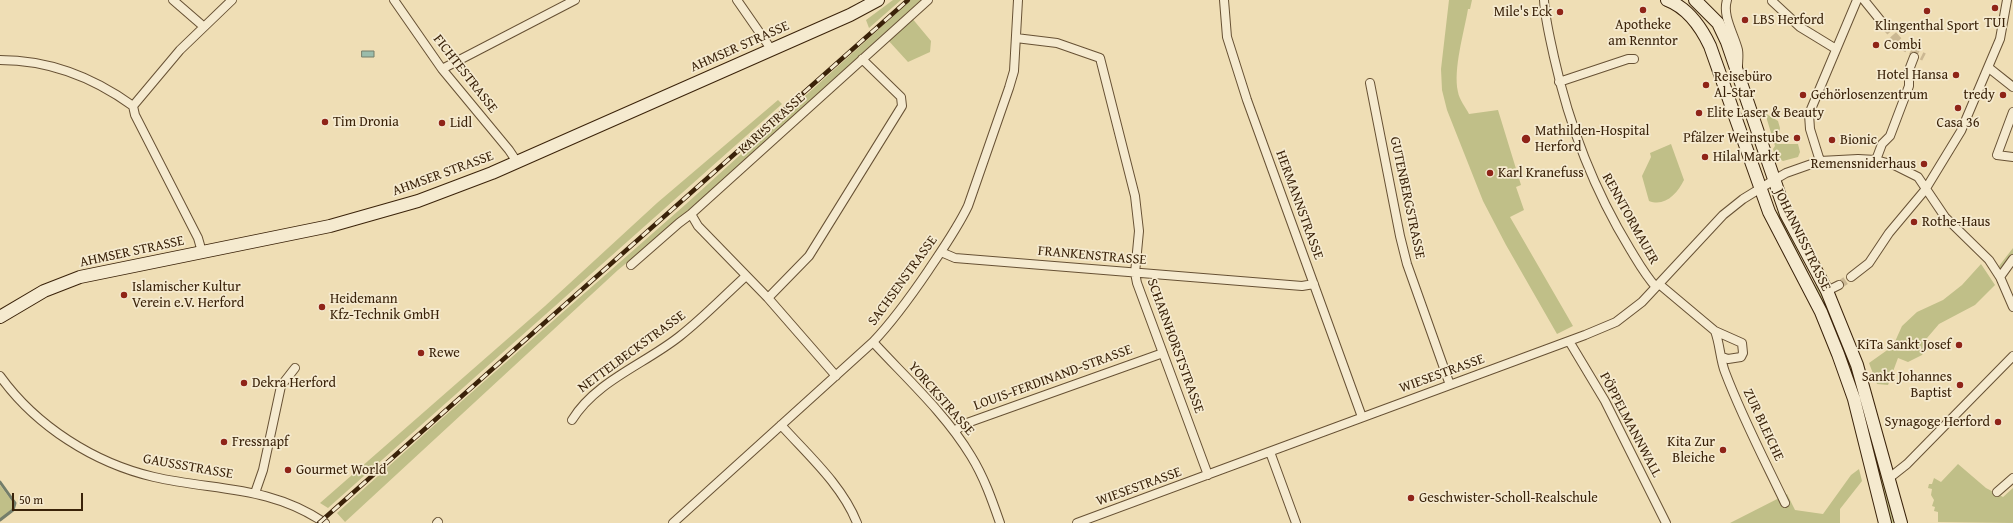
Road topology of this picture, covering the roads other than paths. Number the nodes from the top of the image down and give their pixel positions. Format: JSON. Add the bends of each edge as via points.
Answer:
{"nodes":[{"id":1,"x":173,"y":0,"type":"edge"},
{"id":2,"x":232,"y":0,"type":"edge"},
{"id":3,"x":394,"y":0,"type":"edge"},
{"id":4,"x":575,"y":0,"type":"edge"},
{"id":5,"x":737,"y":0,"type":"edge"},
{"id":6,"x":878,"y":0,"type":"edge"},
{"id":7,"x":928,"y":0,"type":"edge"},
{"id":8,"x":1018,"y":0,"type":"edge"},
{"id":9,"x":1224,"y":0,"type":"edge"},
{"id":10,"x":1544,"y":0,"type":"edge"},
{"id":11,"x":1667,"y":0,"type":"edge"},
{"id":12,"x":1727,"y":0,"type":"edge"},
{"id":13,"x":1857,"y":0,"type":"edge"},
{"id":14,"x":1864,"y":0,"type":"edge"},
{"id":15,"x":2007,"y":0,"type":"edge"},
{"id":16,"x":1701,"y":1,"type":"edge"},
{"id":17,"x":1772,"y":1,"type":"edge"},
{"id":18,"x":1686,"y":12,"type":"junction"},
{"id":19,"x":203,"y":26,"type":"junction"},
{"id":20,"x":1885,"y":26,"type":"tunnel mouth"},
{"id":21,"x":1016,"y":38,"type":"junction"},
{"id":22,"x":771,"y":49,"type":"junction"},
{"id":23,"x":1836,"y":49,"type":"junction"},
{"id":24,"x":1914,"y":57,"type":"dead end"},
{"id":25,"x":862,"y":59,"type":"junction"},
{"id":26,"x":1634,"y":59,"type":"dead end"},
{"id":27,"x":0,"y":60,"type":"edge"},
{"id":28,"x":1989,"y":68,"type":"junction"},
{"id":29,"x":442,"y":69,"type":"junction"},
{"id":30,"x":1738,"y":71,"type":"junction"},
{"id":31,"x":1370,"y":82,"type":"dead end"},
{"id":32,"x":1560,"y":82,"type":"junction"},
{"id":33,"x":2013,"y":87,"type":"edge"},
{"id":34,"x":133,"y":106,"type":"junction"},
{"id":35,"x":2013,"y":112,"type":"edge"},
{"id":36,"x":2013,"y":157,"type":"edge"},
{"id":37,"x":1876,"y":160,"type":"junction"},
{"id":38,"x":1820,"y":161,"type":"junction"},
{"id":39,"x":517,"y":162,"type":"junction"},
{"id":40,"x":1774,"y":180,"type":"junction"},
{"id":41,"x":1760,"y":187,"type":"junction"},
{"id":42,"x":1925,"y":190,"type":"junction"},
{"id":43,"x":692,"y":214,"type":"junction"},
{"id":44,"x":202,"y":252,"type":"junction"},
{"id":45,"x":941,"y":252,"type":"junction"},
{"id":46,"x":2013,"y":259,"type":"edge"},
{"id":47,"x":631,"y":265,"type":"dead end"},
{"id":48,"x":1135,"y":273,"type":"junction"},
{"id":49,"x":746,"y":276,"type":"junction"},
{"id":50,"x":1850,"y":277,"type":"tunnel mouth"},
{"id":51,"x":2000,"y":277,"type":"junction"},
{"id":52,"x":1314,"y":284,"type":"junction"},
{"id":53,"x":1658,"y":285,"type":"junction"},
{"id":54,"x":1838,"y":285,"type":"tunnel mouth"},
{"id":55,"x":1826,"y":291,"type":"junction"},
{"id":56,"x":768,"y":298,"type":"junction"},
{"id":57,"x":2013,"y":307,"type":"edge"},
{"id":58,"x":0,"y":317,"type":"edge"},
{"id":59,"x":1715,"y":330,"type":"junction"},
{"id":60,"x":873,"y":342,"type":"junction"},
{"id":61,"x":1569,"y":342,"type":"junction"},
{"id":62,"x":1163,"y":353,"type":"junction"},
{"id":63,"x":2013,"y":356,"type":"edge"},
{"id":64,"x":1722,"y":357,"type":"junction"},
{"id":65,"x":295,"y":368,"type":"dead end"},
{"id":66,"x":0,"y":376,"type":"edge"},
{"id":67,"x":836,"y":376,"type":"junction"},
{"id":68,"x":1450,"y":385,"type":"junction"},
{"id":69,"x":1362,"y":416,"type":"junction"},
{"id":70,"x":572,"y":420,"type":"dead end"},
{"id":71,"x":781,"y":425,"type":"junction"},
{"id":72,"x":954,"y":431,"type":"junction"},
{"id":73,"x":1270,"y":452,"type":"junction"},
{"id":74,"x":1208,"y":475,"type":"junction"},
{"id":75,"x":2013,"y":478,"type":"edge"},
{"id":76,"x":1888,"y":479,"type":"junction"},
{"id":77,"x":1997,"y":492,"type":"dead end"},
{"id":78,"x":255,"y":493,"type":"junction"},
{"id":79,"x":1785,"y":502,"type":"dead end"},
{"id":80,"x":325,"y":523,"type":"edge"},
{"id":81,"x":673,"y":523,"type":"edge"},
{"id":82,"x":857,"y":523,"type":"edge"},
{"id":83,"x":1000,"y":523,"type":"edge"},
{"id":84,"x":1076,"y":523,"type":"edge"},
{"id":85,"x":1296,"y":523,"type":"edge"},
{"id":86,"x":1666,"y":523,"type":"edge"},
{"id":87,"x":1885,"y":523,"type":"edge"},
{"id":88,"x":1901,"y":523,"type":"edge"}],
"edges":[{"from":1,"to":19,"type":"street"},
{"from":2,"to":19,"type":"street"},
{"from":3,"to":29,"type":"street","name":"FICHTESTRASSE"},
{"from":4,"to":29,"type":"street"},
{"from":5,"to":22,"type":"street"},
{"from":6,"to":22,"type":"main road","name":"AHMSER STRASSE"},
{"from":7,"to":25,"type":"street","name":"KARLSTRASSE"},
{"from":8,"to":21,"type":"street","name":"SACHSENSTRASSE"},
{"from":9,"to":52,"type":"street","name":"HERMANNSTRASSE","via":[[1227,37],[1233,58]]},
{"from":10,"to":32,"type":"street","name":"RENNTORMAUER"},
{"from":11,"to":18,"type":"main road","name":"JOHANNISSTRASSE"},
{"from":12,"to":30,"type":"street","name":"JOHANNISSTRASSE","via":[[1725,6],[1738,52]]},
{"from":13,"to":23,"type":"street"},
{"from":14,"to":20,"type":"street"},
{"from":15,"to":28,"type":"street","via":[[2000,39]]},
{"from":16,"to":18,"type":"main road"},
{"from":16,"to":30,"type":"main road","name":"JOHANNISSTRASSE","via":[[1718,23]]},
{"from":17,"to":23,"type":"street","via":[[1800,27]]},
{"from":18,"to":41,"type":"main road","name":"JOHANNISSTRASSE","via":[[1703,32],[1710,46]]},
{"from":19,"to":34,"type":"street"},
{"from":21,"to":45,"type":"street","name":"SACHSENSTRASSE","via":[[1014,71],[1007,95],[968,206]]},
{"from":21,"to":48,"type":"street","name":"SCHARNHORSTSTRASSE","via":[[1057,43],[1100,58],[1135,196],[1139,231]]},
{"from":22,"to":39,"type":"main road","name":"AHMSER STRASSE"},
{"from":23,"to":38,"type":"street","via":[[1810,114],[1810,129]]},
{"from":24,"to":37,"type":"street","via":[[1909,70],[1909,86],[1890,136],[1882,144]]},
{"from":25,"to":43,"type":"street","name":"KARLSTRASSE"},
{"from":25,"to":56,"type":"street","via":[[901,97],[902,106],[809,256]]},
{"from":26,"to":32,"type":"street"},
{"from":27,"to":34,"type":"street","via":[[34,62],[75,73],[116,93]]},
{"from":28,"to":33,"type":"street"},
{"from":28,"to":42,"type":"street","via":[[1978,81],[1961,131]]},
{"from":29,"to":39,"type":"street","name":"FICHTESTRASSE"},
{"from":30,"to":40,"type":"main road","name":"JOHANNISSTRASSE"},
{"from":31,"to":68,"type":"street","name":"GUTENBERGSTRASSE","via":[[1407,264]]},
{"from":32,"to":53,"type":"street","name":"RENNTORMAUER","via":[[1591,176],[1616,226],[1643,271]]},
{"from":34,"to":44,"type":"street","via":[[135,115],[198,238]]},
{"from":35,"to":36,"type":"street","via":[[1997,155]]},
{"from":37,"to":38,"type":"street","name":"WIESESTRASSE"},
{"from":37,"to":42,"type":"street","name":"WIESESTRASSE","via":[[1894,165],[1918,177]]},
{"from":38,"to":40,"type":"street","name":"WIESESTRASSE"},
{"from":39,"to":44,"type":"main road","name":"AHMSER STRASSE","via":[[454,188],[362,218]]},
{"from":40,"to":41,"type":"street","name":"WIESESTRASSE"},
{"from":40,"to":55,"type":"main road","name":"JOHANNISSTRASSE","via":[[1786,214]]},
{"from":41,"to":53,"type":"street","name":"WIESESTRASSE","via":[[1723,215]]},
{"from":41,"to":87,"type":"main road","name":"JOHANNISSTRASSE","via":[[1769,212],[1821,312],[1854,399]]},
{"from":42,"to":50,"type":"street","via":[[1889,233],[1869,263]]},
{"from":42,"to":51,"type":"street","name":"WIESESTRASSE","via":[[1945,217],[1989,260]]},
{"from":43,"to":47,"type":"street","name":"KARLSTRASSE"},
{"from":43,"to":49,"type":"street","via":[[698,226]]},
{"from":44,"to":58,"type":"main road","name":"AHMSER STRASSE","via":[[80,277],[44,291]]},
{"from":45,"to":48,"type":"street","name":"FRANKENSTRASSE","via":[[955,258]]},
{"from":45,"to":60,"type":"street","name":"SACHSENSTRASSE","via":[[900,312]]},
{"from":46,"to":51,"type":"street"},
{"from":48,"to":52,"type":"street","name":"FRANKENSTRASSE","via":[[1302,286]]},
{"from":48,"to":62,"type":"street","name":"SCHARNHORSTSTRASSE"},
{"from":49,"to":56,"type":"street"},
{"from":49,"to":70,"type":"street","name":"NETTELBECKSTRASSE","via":[[681,336],[602,388],[581,406]]},
{"from":51,"to":57,"type":"street","name":"WIESESTRASSE"},
{"from":52,"to":69,"type":"street","name":"HERMANNSTRASSE"},
{"from":53,"to":59,"type":"street"},
{"from":53,"to":61,"type":"street","name":"WIESESTRASSE","via":[[1642,302],[1616,322]]},
{"from":54,"to":55,"type":"street"},
{"from":55,"to":76,"type":"main road","name":"JOHANNISSTRASSE","via":[[1863,382]]},
{"from":56,"to":67,"type":"street"},
{"from":59,"to":64,"type":"street","name":"ZUR BLEICHE"},
{"from":59,"to":64,"type":"street","via":[[1739,341],[1743,347],[1740,357],[1728,360]]},
{"from":60,"to":67,"type":"street","name":"SACHSENSTRASSE"},
{"from":60,"to":72,"type":"street","name":"YORCKSTRASSE"},
{"from":61,"to":68,"type":"street","name":"WIESESTRASSE"},
{"from":61,"to":86,"type":"street","name":"PÖPPELMANNWALL","via":[[1605,401]]},
{"from":62,"to":72,"type":"street","name":"LOUIS-FERDINAND-STRASSE","via":[[967,423]]},
{"from":62,"to":74,"type":"street","name":"SCHARNHORSTSTRASSE"},
{"from":63,"to":76,"type":"street","via":[[1907,464]]},
{"from":64,"to":79,"type":"street","name":"ZUR BLEICHE","via":[[1724,370],[1736,401]]},
{"from":65,"to":78,"type":"street","via":[[281,386],[264,470]]},
{"from":66,"to":78,"type":"street","name":"GAUSSSTRASSE","via":[[10,390],[43,422],[85,450],[106,460],[154,477]]},
{"from":67,"to":71,"type":"street","name":"SACHSENSTRASSE"},
{"from":68,"to":69,"type":"street","name":"WIESESTRASSE"},
{"from":69,"to":73,"type":"street","name":"WIESESTRASSE"},
{"from":71,"to":81,"type":"street","name":"SACHSENSTRASSE"},
{"from":71,"to":82,"type":"street","via":[[832,483],[852,511]]},
{"from":72,"to":83,"type":"street","name":"YORCKSTRASSE","via":[[982,476]]},
{"from":73,"to":74,"type":"street","name":"WIESESTRASSE"},
{"from":73,"to":85,"type":"street"},
{"from":74,"to":84,"type":"street","name":"WIESESTRASSE"},
{"from":75,"to":77,"type":"street"},
{"from":76,"to":88,"type":"main road","name":"JOHANNISSTRASSE"},
{"from":78,"to":80,"type":"street","name":"GAUSSSTRASSE","via":[[301,510]]}]}
